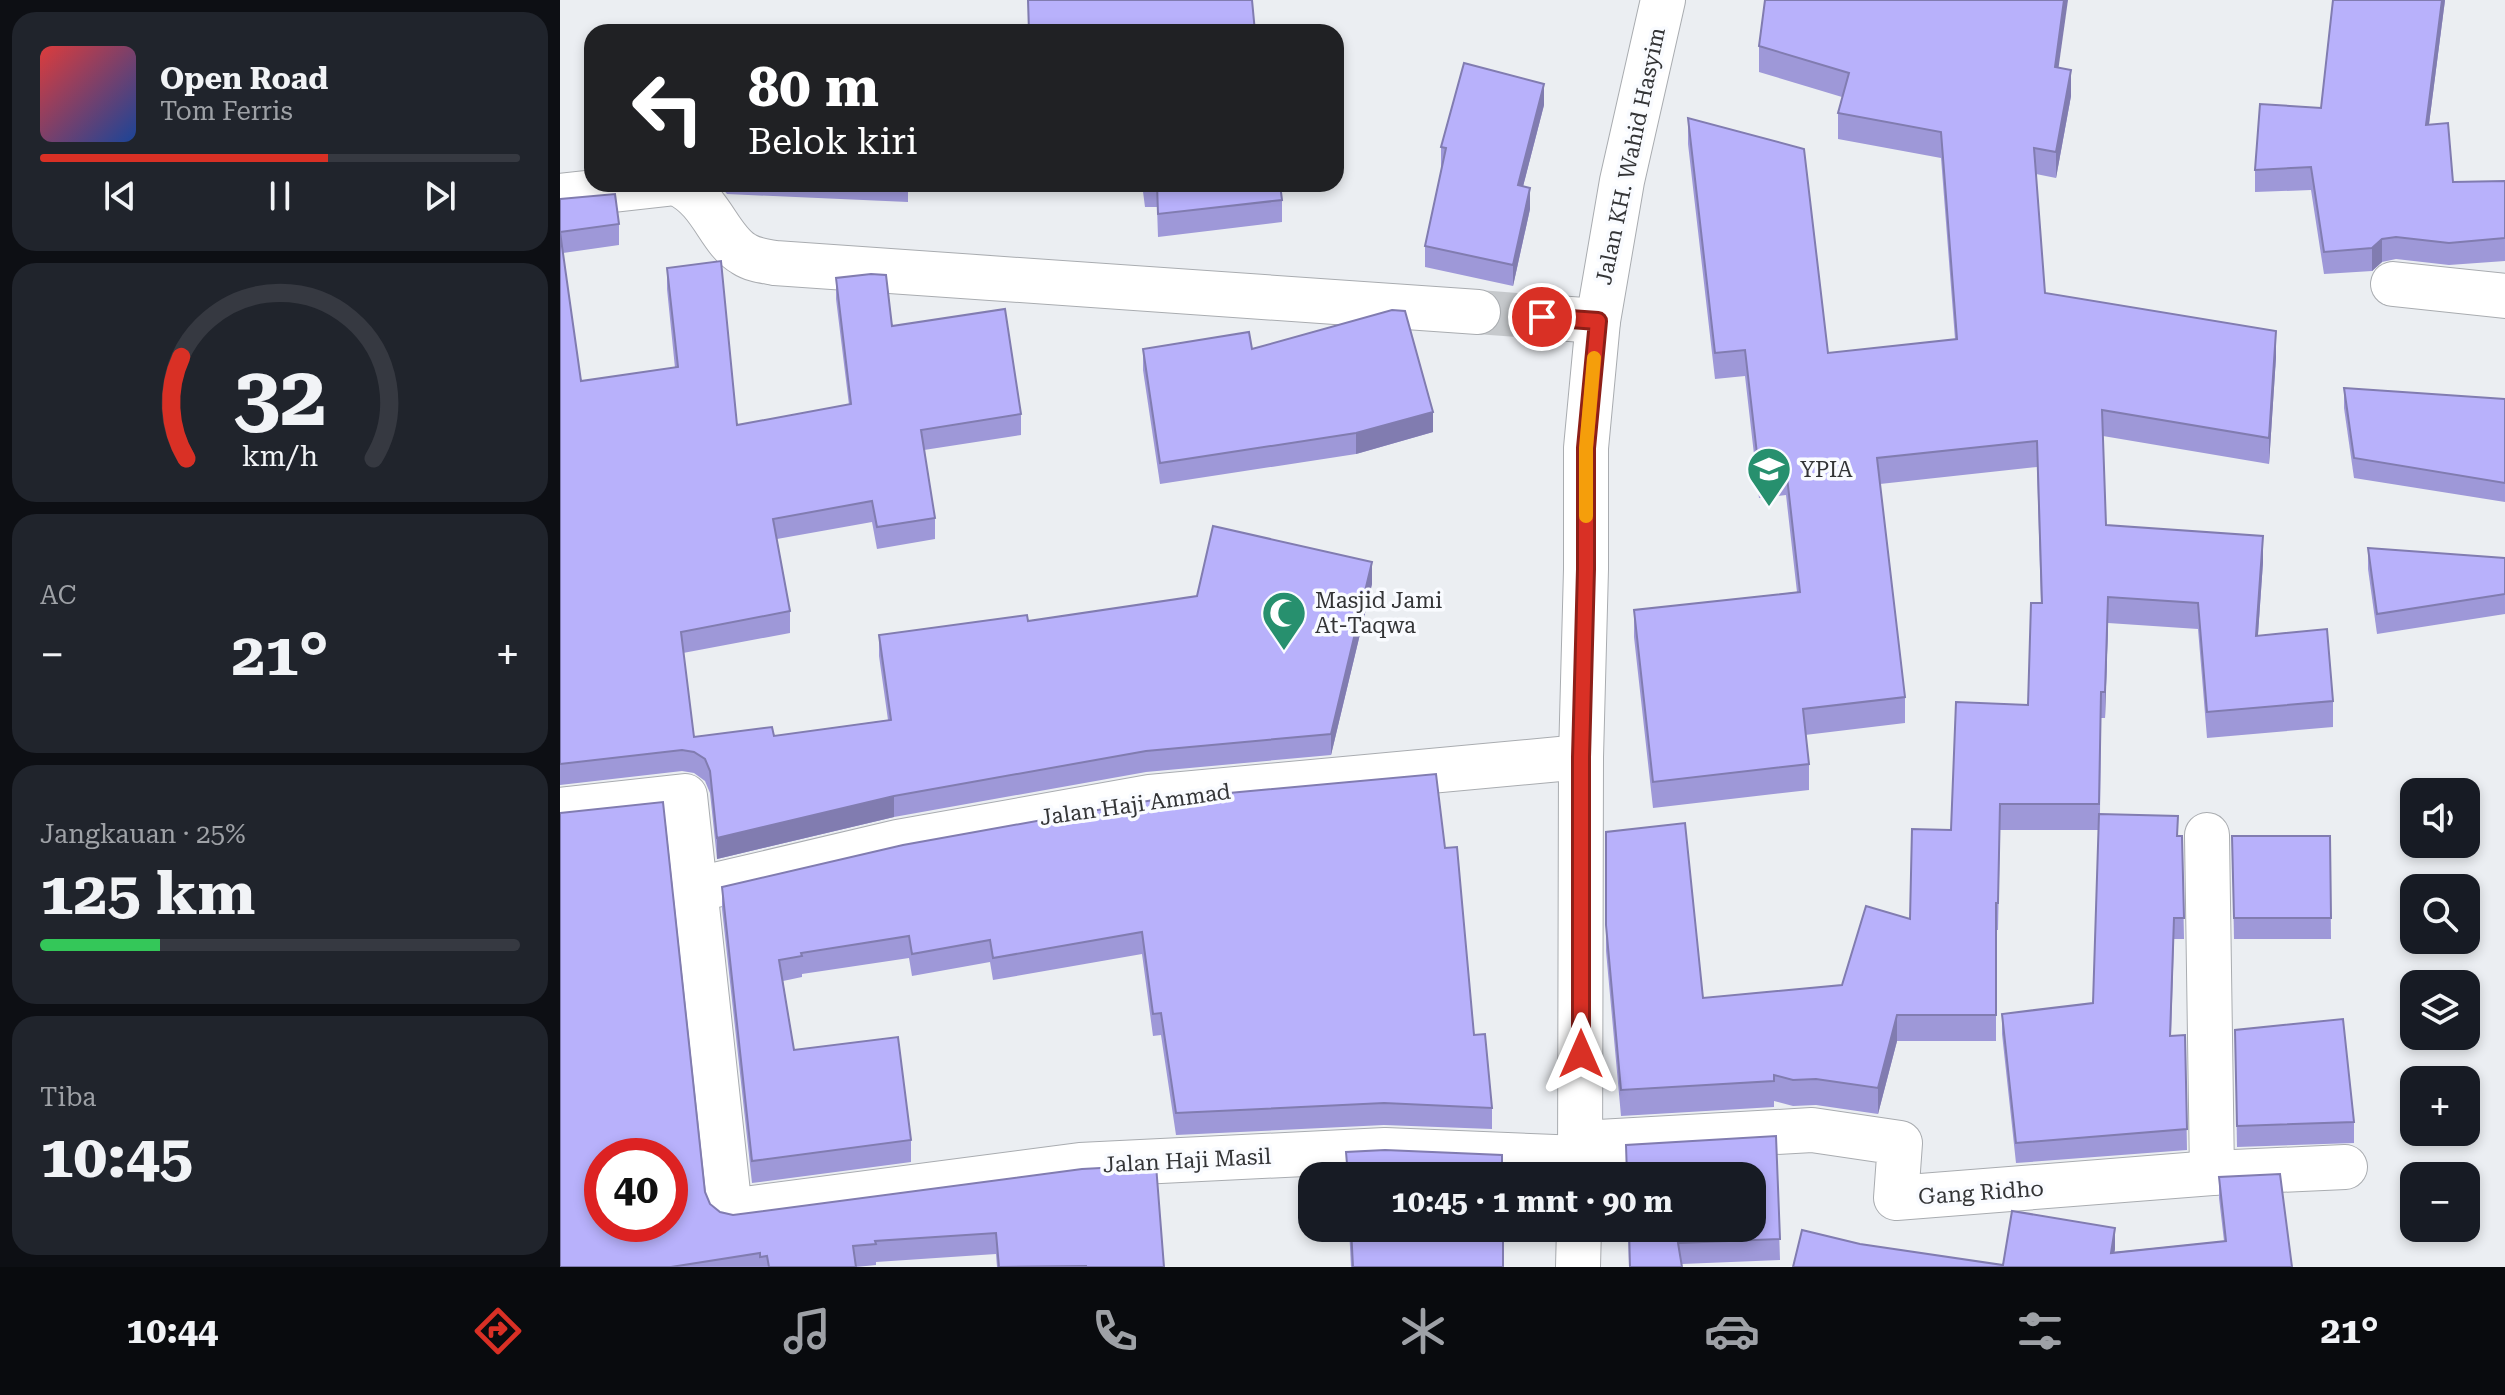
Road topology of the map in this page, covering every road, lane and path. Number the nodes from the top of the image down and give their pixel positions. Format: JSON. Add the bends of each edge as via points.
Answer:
{"nodes":[{"id":1,"x":1663,"y":0,"type":"edge"},
{"id":2,"x":596,"y":192,"type":"edge"},
{"id":3,"x":694,"y":192,"type":"edge"},
{"id":4,"x":560,"y":196,"type":"edge"},
{"id":5,"x":2393,"y":284,"type":"dead end"},
{"id":6,"x":2505,"y":296,"type":"edge"},
{"id":7,"x":1478,"y":312,"type":"tunnel mouth"},
{"id":8,"x":1542,"y":317,"type":"tunnel mouth"},
{"id":9,"x":1598,"y":321,"type":"junction"},
{"id":10,"x":1581,"y":757,"type":"junction"},
{"id":11,"x":560,"y":810,"type":"edge"},
{"id":12,"x":2207,"y":835,"type":"dead end"},
{"id":13,"x":694,"y":890,"type":"junction"},
{"id":14,"x":1581,"y":1159,"type":"edge"},
{"id":15,"x":2345,"y":1167,"type":"dead end"},
{"id":16,"x":2212,"y":1173,"type":"junction"},
{"id":17,"x":1579,"y":1242,"type":"edge"},
{"id":18,"x":1578,"y":1267,"type":"edge"}],
"edges":[{"from":1,"to":9,"type":"street","name":"Jalan KH. Wahid Hasyim","via":[[1622,181]]},
{"from":2,"to":4,"type":"street"},
{"from":3,"to":7,"type":"street","via":[[741,253],[775,263]]},
{"from":5,"to":6,"type":"street"},
{"from":8,"to":9,"type":"street"},
{"from":9,"to":10,"type":"street","name":"Jalan KH. Wahid Hasyim","via":[[1586,448]]},
{"from":10,"to":13,"type":"street","name":"Jalan Haji Ammad","via":[[1150,797],[898,842]]},
{"from":10,"to":14,"type":"street","name":"Jalan KH. Wahid Hasyim"},
{"from":11,"to":13,"type":"street","via":[[685,796]]},
{"from":12,"to":16,"type":"street"},
{"from":13,"to":14,"type":"street","name":"Jalan Haji Masil","via":[[730,1211],[1080,1165],[1385,1150]]},
{"from":14,"to":16,"type":"street","name":"Gang Ridho","via":[[1812,1130],[1900,1143],[1896,1198]]},
{"from":15,"to":16,"type":"street","name":"Gang Ridho"},
{"from":17,"to":18,"type":"street"}]}
